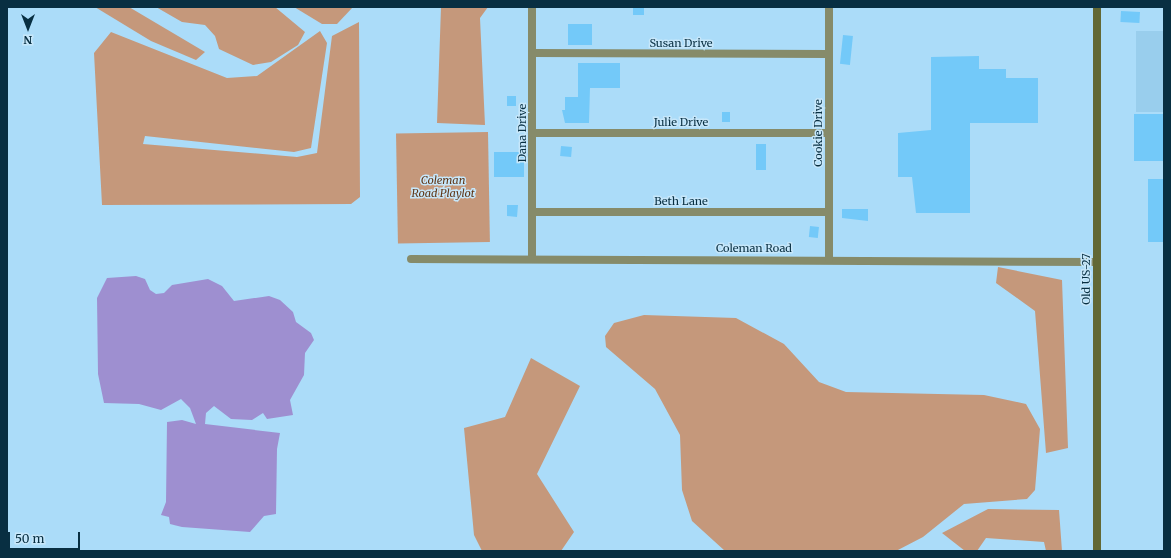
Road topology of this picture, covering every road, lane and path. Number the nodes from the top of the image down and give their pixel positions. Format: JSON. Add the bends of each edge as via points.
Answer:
{"nodes":[{"id":1,"x":532,"y":7,"type":"edge"},
{"id":2,"x":829,"y":7,"type":"edge"},
{"id":3,"x":1097,"y":7,"type":"edge"},
{"id":4,"x":532,"y":53,"type":"junction"},
{"id":5,"x":829,"y":54,"type":"junction"},
{"id":6,"x":533,"y":133,"type":"junction"},
{"id":7,"x":829,"y":133,"type":"junction"},
{"id":8,"x":532,"y":212,"type":"junction"},
{"id":9,"x":829,"y":212,"type":"junction"},
{"id":10,"x":411,"y":259,"type":"dead end"},
{"id":11,"x":532,"y":259,"type":"junction"},
{"id":12,"x":829,"y":259,"type":"junction"},
{"id":13,"x":1097,"y":262,"type":"junction"},
{"id":14,"x":1097,"y":551,"type":"edge"}],
"edges":[{"from":1,"to":4,"type":"street","name":"Dana Drive"},
{"from":2,"to":5,"type":"street","name":"Cookie Drive"},
{"from":3,"to":13,"type":"main road","name":"Old US-27"},
{"from":4,"to":5,"type":"street","name":"Susan Drive"},
{"from":4,"to":6,"type":"street","name":"Dana Drive"},
{"from":5,"to":7,"type":"street","name":"Cookie Drive"},
{"from":6,"to":7,"type":"street","name":"Julie Drive"},
{"from":6,"to":8,"type":"street","name":"Dana Drive"},
{"from":7,"to":9,"type":"street","name":"Cookie Drive"},
{"from":8,"to":9,"type":"street","name":"Beth Lane"},
{"from":8,"to":11,"type":"street","name":"Dana Drive"},
{"from":9,"to":12,"type":"street","name":"Cookie Drive"},
{"from":10,"to":11,"type":"street","name":"Coleman Road"},
{"from":11,"to":12,"type":"street","name":"Coleman Road"},
{"from":12,"to":13,"type":"street","name":"Coleman Road"},
{"from":13,"to":14,"type":"main road","name":"Old US-27"}]}
